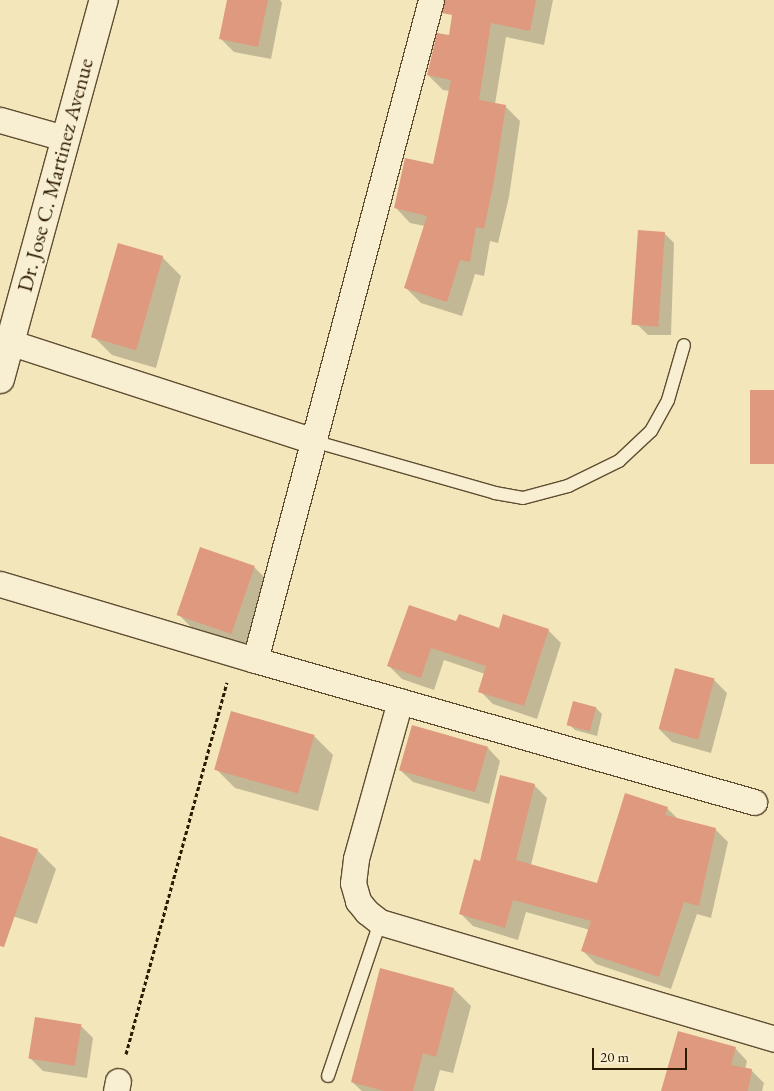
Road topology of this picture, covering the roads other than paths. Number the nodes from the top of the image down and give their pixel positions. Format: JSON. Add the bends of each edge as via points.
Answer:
{"nodes":[{"id":1,"x":104,"y":0,"type":"edge"},
{"id":2,"x":430,"y":0,"type":"edge"},
{"id":3,"x":0,"y":120,"type":"edge"},
{"id":4,"x":64,"y":138,"type":"junction"},
{"id":5,"x":9,"y":342,"type":"junction"},
{"id":6,"x":684,"y":345,"type":"dead end"},
{"id":7,"x":0,"y":379,"type":"edge"},
{"id":8,"x":314,"y":441,"type":"junction"},
{"id":9,"x":0,"y":584,"type":"edge"},
{"id":10,"x":245,"y":658,"type":"junction"},
{"id":11,"x":400,"y":701,"type":"junction"},
{"id":12,"x":754,"y":802,"type":"dead end"},
{"id":13,"x":380,"y":922,"type":"junction"},
{"id":14,"x":774,"y":1039,"type":"edge"},
{"id":15,"x":328,"y":1076,"type":"dead end"}],
"edges":[{"from":1,"to":4,"type":"street","name":"Dr. Jose C. Martinez Avenue"},
{"from":2,"to":8,"type":"street"},
{"from":3,"to":4,"type":"street"},
{"from":4,"to":5,"type":"street","name":"Dr. Jose C. Martinez Avenue"},
{"from":5,"to":7,"type":"street","name":"Dr. Jose C. Martinez Avenue"},
{"from":5,"to":8,"type":"street"},
{"from":6,"to":8,"type":"lane","via":[[668,400],[652,431],[619,461],[568,486],[523,498]]},
{"from":8,"to":10,"type":"street"},
{"from":9,"to":10,"type":"street"},
{"from":10,"to":11,"type":"street"},
{"from":11,"to":12,"type":"street"},
{"from":11,"to":13,"type":"street","via":[[356,860],[354,883],[358,901]]},
{"from":13,"to":14,"type":"street"},
{"from":13,"to":15,"type":"lane"}]}
